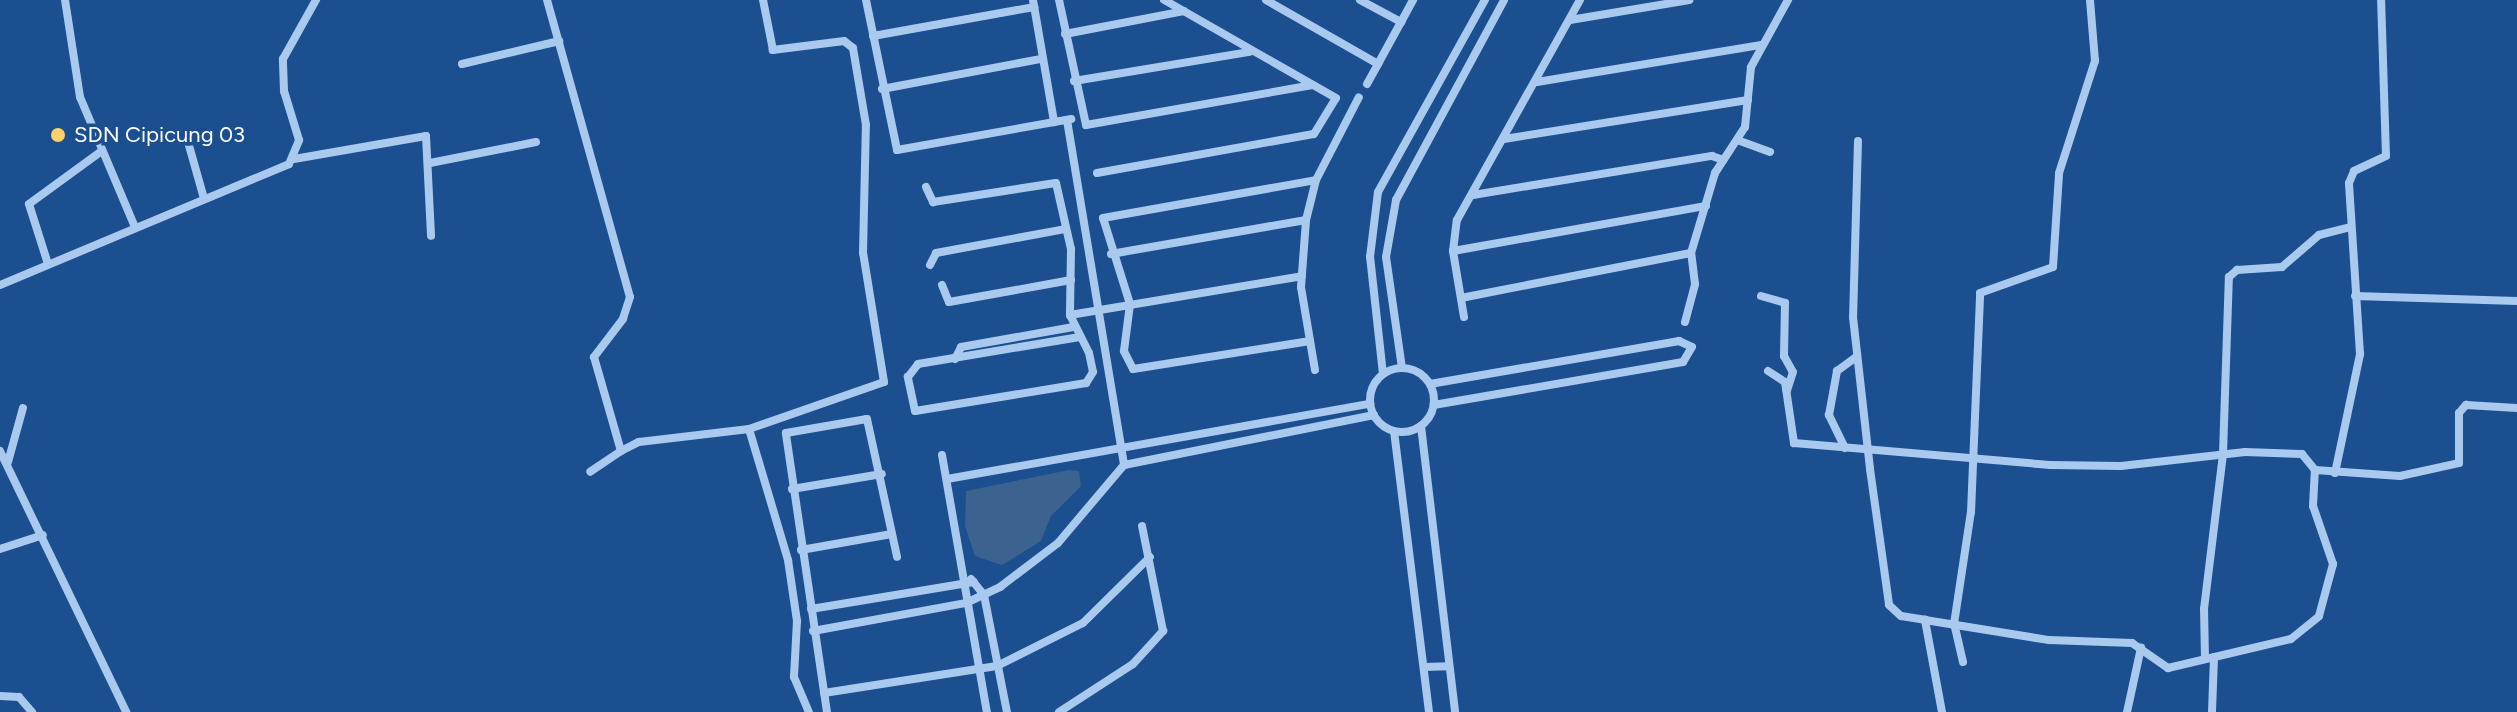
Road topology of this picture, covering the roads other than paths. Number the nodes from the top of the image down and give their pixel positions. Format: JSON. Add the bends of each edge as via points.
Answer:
{"nodes":[{"id":1,"x":65,"y":0,"type":"edge"},
{"id":2,"x":316,"y":0,"type":"edge"},
{"id":3,"x":547,"y":0,"type":"edge"},
{"id":4,"x":763,"y":0,"type":"edge"},
{"id":5,"x":866,"y":0,"type":"edge"},
{"id":6,"x":1059,"y":0,"type":"edge"},
{"id":7,"x":1164,"y":0,"type":"edge"},
{"id":8,"x":1360,"y":0,"type":"edge"},
{"id":9,"x":1413,"y":0,"type":"edge"},
{"id":10,"x":1485,"y":0,"type":"edge"},
{"id":11,"x":1504,"y":0,"type":"edge"},
{"id":12,"x":1580,"y":0,"type":"edge"},
{"id":13,"x":1689,"y":0,"type":"edge"},
{"id":14,"x":1788,"y":0,"type":"edge"},
{"id":15,"x":2090,"y":0,"type":"edge"},
{"id":16,"x":2381,"y":0,"type":"edge"},
{"id":17,"x":1270,"y":1,"type":"edge"},
{"id":18,"x":1033,"y":3,"type":"edge"},
{"id":19,"x":1184,"y":11,"type":"junction"},
{"id":20,"x":1570,"y":20,"type":"junction"},
{"id":21,"x":1401,"y":22,"type":"junction"},
{"id":22,"x":1065,"y":34,"type":"junction"},
{"id":23,"x":873,"y":36,"type":"junction"},
{"id":24,"x":559,"y":41,"type":"junction"},
{"id":25,"x":1760,"y":45,"type":"junction"},
{"id":26,"x":1251,"y":51,"type":"junction"},
{"id":27,"x":1041,"y":59,"type":"junction"},
{"id":28,"x":462,"y":64,"type":"dead end"},
{"id":29,"x":1378,"y":64,"type":"junction"},
{"id":30,"x":1074,"y":81,"type":"junction"},
{"id":31,"x":1537,"y":82,"type":"junction"},
{"id":32,"x":1367,"y":84,"type":"dead end"},
{"id":33,"x":1313,"y":85,"type":"junction"},
{"id":34,"x":882,"y":89,"type":"junction"},
{"id":35,"x":1359,"y":97,"type":"dead end"},
{"id":36,"x":1748,"y":100,"type":"junction"},
{"id":37,"x":1081,"y":118,"type":"junction"},
{"id":38,"x":1067,"y":120,"type":"junction"},
{"id":39,"x":1054,"y":122,"type":"junction"},
{"id":40,"x":1504,"y":139,"type":"junction"},
{"id":41,"x":1740,"y":141,"type":"junction"},
{"id":42,"x":1858,"y":141,"type":"dead end"},
{"id":43,"x":188,"y":142,"type":"dead end"},
{"id":44,"x":536,"y":142,"type":"dead end"},
{"id":45,"x":1770,"y":152,"type":"dead end"},
{"id":46,"x":99,"y":153,"type":"junction"},
{"id":47,"x":294,"y":159,"type":"junction"},
{"id":48,"x":1723,"y":160,"type":"junction"},
{"id":49,"x":430,"y":163,"type":"junction"},
{"id":50,"x":1097,"y":173,"type":"dead end"},
{"id":51,"x":1316,"y":180,"type":"junction"},
{"id":52,"x":926,"y":187,"type":"dead end"},
{"id":53,"x":203,"y":195,"type":"junction"},
{"id":54,"x":1473,"y":195,"type":"junction"},
{"id":55,"x":1706,"y":206,"type":"junction"},
{"id":56,"x":1306,"y":220,"type":"junction"},
{"id":57,"x":134,"y":225,"type":"junction"},
{"id":58,"x":2348,"y":228,"type":"junction"},
{"id":59,"x":1065,"y":229,"type":"junction"},
{"id":60,"x":431,"y":236,"type":"dead end"},
{"id":61,"x":1453,"y":251,"type":"junction"},
{"id":62,"x":1691,"y":253,"type":"junction"},
{"id":63,"x":1111,"y":254,"type":"junction"},
{"id":64,"x":48,"y":264,"type":"junction"},
{"id":65,"x":930,"y":265,"type":"dead end"},
{"id":66,"x":1302,"y":276,"type":"junction"},
{"id":67,"x":1071,"y":280,"type":"junction"},
{"id":68,"x":0,"y":285,"type":"edge"},
{"id":69,"x":942,"y":285,"type":"dead end"},
{"id":70,"x":1761,"y":296,"type":"dead end"},
{"id":71,"x":2355,"y":296,"type":"junction"},
{"id":72,"x":1461,"y":298,"type":"junction"},
{"id":73,"x":2517,"y":301,"type":"edge"},
{"id":74,"x":1130,"y":304,"type":"junction"},
{"id":75,"x":1099,"y":310,"type":"junction"},
{"id":76,"x":1070,"y":315,"type":"junction"},
{"id":77,"x":1464,"y":317,"type":"dead end"},
{"id":78,"x":1685,"y":322,"type":"dead end"},
{"id":79,"x":1073,"y":327,"type":"junction"},
{"id":80,"x":1080,"y":337,"type":"junction"},
{"id":81,"x":1310,"y":341,"type":"junction"},
{"id":82,"x":1855,"y":358,"type":"junction"},
{"id":83,"x":955,"y":359,"type":"junction"},
{"id":84,"x":1402,"y":368,"type":"junction"},
{"id":85,"x":1315,"y":370,"type":"dead end"},
{"id":86,"x":1768,"y":371,"type":"dead end"},
{"id":87,"x":1383,"y":374,"type":"junction"},
{"id":88,"x":1430,"y":384,"type":"junction"},
{"id":89,"x":1786,"y":392,"type":"junction"},
{"id":90,"x":1370,"y":404,"type":"junction"},
{"id":91,"x":1434,"y":405,"type":"junction"},
{"id":92,"x":23,"y":408,"type":"dead end"},
{"id":93,"x":2517,"y":408,"type":"edge"},
{"id":94,"x":1320,"y":413,"type":"junction"},
{"id":95,"x":1374,"y":415,"type":"junction"},
{"id":96,"x":1322,"y":426,"type":"junction"},
{"id":97,"x":1421,"y":426,"type":"junction"},
{"id":98,"x":749,"y":429,"type":"junction"},
{"id":99,"x":1394,"y":431,"type":"junction"},
{"id":100,"x":1121,"y":447,"type":"junction"},
{"id":101,"x":1845,"y":448,"type":"junction"},
{"id":102,"x":1868,"y":450,"type":"junction"},
{"id":103,"x":0,"y":451,"type":"edge"},
{"id":104,"x":621,"y":451,"type":"junction"},
{"id":105,"x":2223,"y":454,"type":"junction"},
{"id":106,"x":942,"y":455,"type":"dead end"},
{"id":107,"x":1973,"y":456,"type":"junction"},
{"id":108,"x":8,"y":462,"type":"junction"},
{"id":109,"x":1124,"y":465,"type":"junction"},
{"id":110,"x":2315,"y":470,"type":"junction"},
{"id":111,"x":590,"y":472,"type":"dead end"},
{"id":112,"x":2335,"y":473,"type":"junction"},
{"id":113,"x":882,"y":474,"type":"junction"},
{"id":114,"x":947,"y":479,"type":"junction"},
{"id":115,"x":792,"y":489,"type":"junction"},
{"id":116,"x":1142,"y":526,"type":"dead end"},
{"id":117,"x":892,"y":534,"type":"junction"},
{"id":118,"x":43,"y":535,"type":"junction"},
{"id":119,"x":0,"y":549,"type":"edge"},
{"id":120,"x":801,"y":550,"type":"junction"},
{"id":121,"x":897,"y":557,"type":"dead end"},
{"id":122,"x":1150,"y":557,"type":"junction"},
{"id":123,"x":969,"y":581,"type":"junction"},
{"id":124,"x":984,"y":595,"type":"junction"},
{"id":125,"x":966,"y":603,"type":"junction"},
{"id":126,"x":811,"y":609,"type":"junction"},
{"id":127,"x":1925,"y":620,"type":"junction"},
{"id":128,"x":1954,"y":624,"type":"junction"},
{"id":129,"x":813,"y":631,"type":"junction"},
{"id":130,"x":2141,"y":648,"type":"junction"},
{"id":131,"x":2210,"y":658,"type":"junction"},
{"id":132,"x":1963,"y":662,"type":"dead end"},
{"id":133,"x":997,"y":666,"type":"junction"},
{"id":134,"x":1449,"y":666,"type":"junction"},
{"id":135,"x":1424,"y":667,"type":"junction"},
{"id":136,"x":980,"y":669,"type":"junction"},
{"id":137,"x":824,"y":693,"type":"junction"},
{"id":138,"x":0,"y":696,"type":"edge"},
{"id":139,"x":32,"y":712,"type":"edge"},
{"id":140,"x":126,"y":712,"type":"edge"},
{"id":141,"x":809,"y":712,"type":"edge"},
{"id":142,"x":827,"y":712,"type":"edge"},
{"id":143,"x":987,"y":712,"type":"edge"},
{"id":144,"x":1007,"y":712,"type":"edge"},
{"id":145,"x":1059,"y":712,"type":"edge"},
{"id":146,"x":1429,"y":712,"type":"edge"},
{"id":147,"x":1455,"y":712,"type":"edge"},
{"id":148,"x":1942,"y":712,"type":"edge"},
{"id":149,"x":2127,"y":712,"type":"edge"},
{"id":150,"x":2212,"y":712,"type":"edge"}],
"edges":[{"from":1,"to":46,"type":"street","via":[[80,97]]},
{"from":2,"to":47,"type":"street","via":[[283,59],[284,91],[299,140]]},
{"from":3,"to":24,"type":"street"},
{"from":4,"to":98,"type":"street","via":[[773,50],[844,41],[853,48],[866,125],[863,253],[885,374],[878,387]]},
{"from":5,"to":23,"type":"street"},
{"from":6,"to":22,"type":"street"},
{"from":7,"to":19,"type":"street"},
{"from":8,"to":21,"type":"street"},
{"from":9,"to":21,"type":"street"},
{"from":10,"to":87,"type":"street","via":[[1378,192],[1370,257]]},
{"from":11,"to":84,"type":"street","via":[[1396,200],[1386,257]]},
{"from":12,"to":20,"type":"street"},
{"from":13,"to":20,"type":"street"},
{"from":14,"to":25,"type":"street"},
{"from":15,"to":107,"type":"street","via":[[2095,61],[2059,173],[2053,267],[1980,291]]},
{"from":16,"to":58,"type":"street","via":[[2386,156],[2350,178]]},
{"from":17,"to":29,"type":"street"},
{"from":18,"to":23,"type":"street"},
{"from":18,"to":27,"type":"street"},
{"from":19,"to":22,"type":"street"},
{"from":19,"to":26,"type":"street"},
{"from":20,"to":31,"type":"street"},
{"from":21,"to":29,"type":"street"},
{"from":22,"to":30,"type":"street"},
{"from":23,"to":34,"type":"street"},
{"from":24,"to":28,"type":"street"},
{"from":24,"to":104,"type":"street","via":[[630,297],[623,319],[594,357]]},
{"from":25,"to":31,"type":"street"},
{"from":25,"to":36,"type":"street"},
{"from":26,"to":30,"type":"street"},
{"from":26,"to":33,"type":"street"},
{"from":27,"to":34,"type":"street"},
{"from":27,"to":39,"type":"street"},
{"from":29,"to":32,"type":"street"},
{"from":30,"to":37,"type":"street"},
{"from":31,"to":40,"type":"street"},
{"from":33,"to":37,"type":"street","via":[[1092,125]]},
{"from":33,"to":50,"type":"street","via":[[1336,98],[1314,134]]},
{"from":34,"to":39,"type":"street","via":[[897,150]]},
{"from":35,"to":51,"type":"street"},
{"from":36,"to":40,"type":"street"},
{"from":36,"to":41,"type":"street"},
{"from":37,"to":38,"type":"street"},
{"from":38,"to":39,"type":"street"},
{"from":38,"to":75,"type":"street"},
{"from":40,"to":54,"type":"street"},
{"from":41,"to":45,"type":"street"},
{"from":41,"to":48,"type":"street"},
{"from":42,"to":82,"type":"street","via":[[1851,260]]},
{"from":43,"to":53,"type":"street"},
{"from":44,"to":49,"type":"street"},
{"from":46,"to":57,"type":"street"},
{"from":46,"to":64,"type":"street","via":[[29,204]]},
{"from":47,"to":49,"type":"street","via":[[422,135]]},
{"from":47,"to":53,"type":"street"},
{"from":48,"to":54,"type":"street","via":[[1712,156]]},
{"from":48,"to":55,"type":"street"},
{"from":49,"to":60,"type":"street"},
{"from":51,"to":56,"type":"street"},
{"from":51,"to":63,"type":"street","via":[[1110,212],[1103,226]]},
{"from":52,"to":59,"type":"street","via":[[933,202],[1048,181],[1060,189]]},
{"from":53,"to":57,"type":"street"},
{"from":54,"to":61,"type":"street","via":[[1457,220]]},
{"from":55,"to":61,"type":"street"},
{"from":55,"to":62,"type":"street"},
{"from":56,"to":63,"type":"street"},
{"from":56,"to":66,"type":"street"},
{"from":57,"to":64,"type":"street"},
{"from":58,"to":71,"type":"street"},
{"from":58,"to":105,"type":"street","via":[[2319,235],[2282,267],[2237,270],[2229,277]]},
{"from":59,"to":65,"type":"street","via":[[936,253]]},
{"from":59,"to":67,"type":"street"},
{"from":61,"to":72,"type":"street"},
{"from":62,"to":72,"type":"street"},
{"from":62,"to":78,"type":"street","via":[[1695,284]]},
{"from":63,"to":74,"type":"street"},
{"from":64,"to":68,"type":"street"},
{"from":66,"to":74,"type":"street"},
{"from":66,"to":81,"type":"street"},
{"from":67,"to":69,"type":"street","via":[[949,302]]},
{"from":67,"to":76,"type":"street"},
{"from":70,"to":89,"type":"street","via":[[1785,303],[1783,348],[1793,372]]},
{"from":71,"to":73,"type":"street"},
{"from":71,"to":112,"type":"street","via":[[2360,354]]},
{"from":72,"to":77,"type":"street"},
{"from":74,"to":75,"type":"street"},
{"from":74,"to":81,"type":"street","via":[[1124,351],[1133,369]]},
{"from":75,"to":76,"type":"street"},
{"from":75,"to":100,"type":"street"},
{"from":76,"to":79,"type":"street"},
{"from":79,"to":80,"type":"street"},
{"from":79,"to":83,"type":"street","via":[[961,347]]},
{"from":80,"to":83,"type":"street"},
{"from":80,"to":83,"type":"street","via":[[1093,372],[1086,383],[915,411],[910,370]]},
{"from":81,"to":85,"type":"street"},
{"from":82,"to":101,"type":"street","via":[[1837,371],[1829,415]]},
{"from":82,"to":102,"type":"street"},
{"from":84,"to":87,"type":"street"},
{"from":84,"to":88,"type":"street"},
{"from":86,"to":89,"type":"street","via":[[1781,377]]},
{"from":87,"to":90,"type":"street"},
{"from":88,"to":91,"type":"street"},
{"from":88,"to":91,"type":"street","via":[[1679,341],[1692,347],[1683,362]]},
{"from":89,"to":101,"type":"street","via":[[1794,443]]},
{"from":90,"to":94,"type":"street"},
{"from":90,"to":95,"type":"street"},
{"from":91,"to":97,"type":"street"},
{"from":92,"to":108,"type":"street"},
{"from":93,"to":112,"type":"street","via":[[2473,403],[2462,408],[2460,458],[2447,470],[2400,476]]},
{"from":94,"to":96,"type":"street"},
{"from":94,"to":100,"type":"street"},
{"from":95,"to":96,"type":"street"},
{"from":95,"to":99,"type":"street"},
{"from":96,"to":109,"type":"street"},
{"from":97,"to":99,"type":"street"},
{"from":97,"to":134,"type":"street"},
{"from":98,"to":104,"type":"street","via":[[639,442]]},
{"from":98,"to":141,"type":"street","via":[[788,560],[797,621],[794,677]]},
{"from":99,"to":135,"type":"street"},
{"from":100,"to":109,"type":"street"},
{"from":100,"to":114,"type":"street"},
{"from":101,"to":102,"type":"street"},
{"from":102,"to":107,"type":"street"},
{"from":102,"to":127,"type":"street","via":[[1889,605]]},
{"from":103,"to":108,"type":"street"},
{"from":104,"to":111,"type":"street"},
{"from":105,"to":107,"type":"street","via":[[2121,466]]},
{"from":105,"to":110,"type":"street","via":[[2302,454]]},
{"from":105,"to":131,"type":"street","via":[[2204,609]]},
{"from":106,"to":114,"type":"street"},
{"from":107,"to":128,"type":"street"},
{"from":108,"to":118,"type":"street"},
{"from":109,"to":124,"type":"street","via":[[1058,543]]},
{"from":110,"to":112,"type":"street"},
{"from":110,"to":131,"type":"street","via":[[2313,506],[2333,564],[2324,606],[2291,639]]},
{"from":113,"to":115,"type":"street"},
{"from":113,"to":115,"type":"street","via":[[872,424],[861,417],[786,433]]},
{"from":113,"to":117,"type":"street"},
{"from":114,"to":123,"type":"street"},
{"from":115,"to":120,"type":"street"},
{"from":116,"to":122,"type":"street"},
{"from":117,"to":120,"type":"street"},
{"from":117,"to":121,"type":"street"},
{"from":118,"to":119,"type":"street"},
{"from":118,"to":140,"type":"street","via":[[71,607]]},
{"from":120,"to":126,"type":"street"},
{"from":122,"to":133,"type":"street","via":[[1083,623]]},
{"from":122,"to":145,"type":"street","via":[[1163,622],[1160,639],[1124,671]]},
{"from":123,"to":124,"type":"street"},
{"from":123,"to":125,"type":"street"},
{"from":123,"to":126,"type":"street"},
{"from":124,"to":125,"type":"street"},
{"from":124,"to":133,"type":"street"},
{"from":125,"to":129,"type":"street"},
{"from":125,"to":136,"type":"street"},
{"from":126,"to":129,"type":"street"},
{"from":127,"to":128,"type":"street"},
{"from":127,"to":148,"type":"street"},
{"from":128,"to":130,"type":"street"},
{"from":128,"to":132,"type":"street"},
{"from":129,"to":137,"type":"street"},
{"from":130,"to":131,"type":"street","via":[[2163,667]]},
{"from":130,"to":149,"type":"street"},
{"from":131,"to":150,"type":"street"},
{"from":133,"to":136,"type":"street"},
{"from":133,"to":144,"type":"street"},
{"from":134,"to":135,"type":"street"},
{"from":134,"to":147,"type":"street"},
{"from":135,"to":146,"type":"street"},
{"from":136,"to":137,"type":"street"},
{"from":136,"to":143,"type":"street"},
{"from":137,"to":142,"type":"street"},
{"from":138,"to":139,"type":"street","via":[[19,697]]}]}
